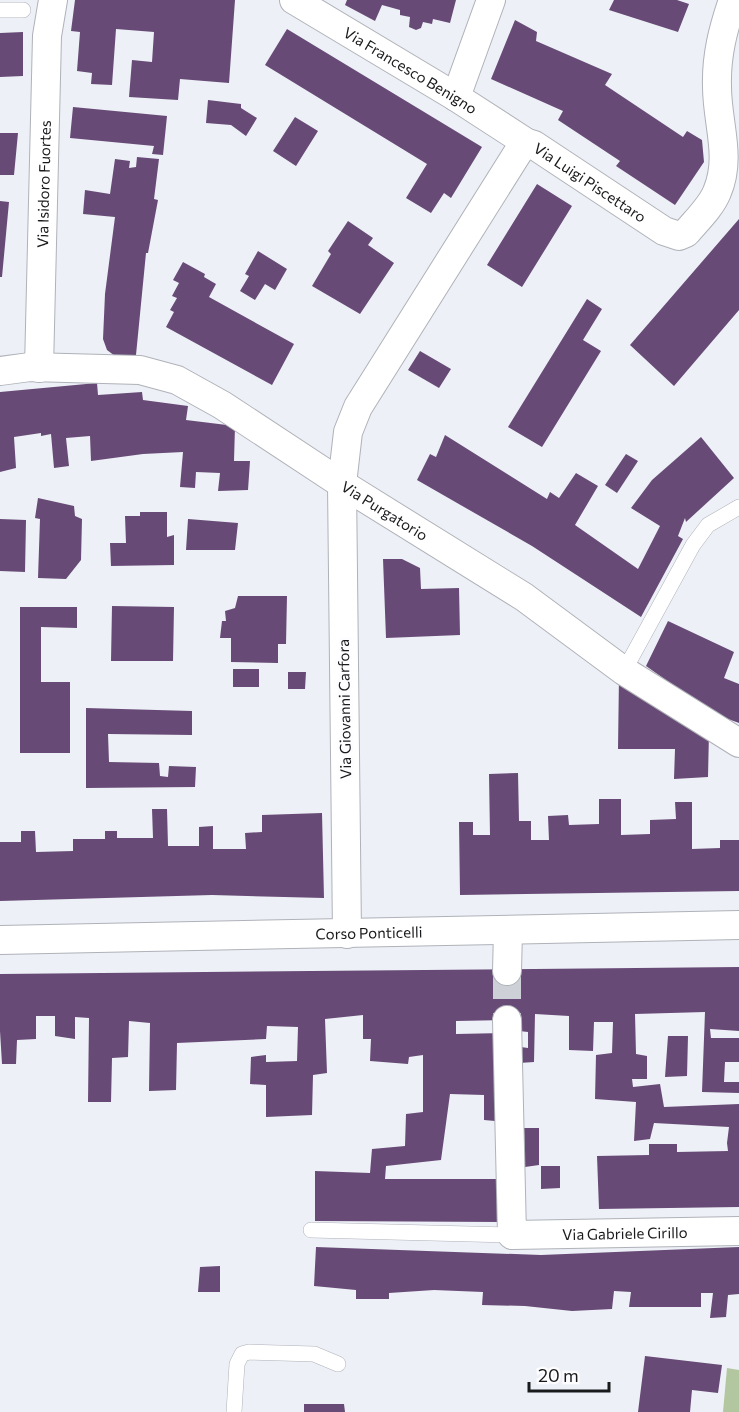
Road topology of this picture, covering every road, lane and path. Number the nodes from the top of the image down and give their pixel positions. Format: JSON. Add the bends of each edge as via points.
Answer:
{"nodes":[{"id":1,"x":53,"y":0,"type":"edge"},
{"id":2,"x":294,"y":0,"type":"edge"},
{"id":3,"x":491,"y":0,"type":"edge"},
{"id":4,"x":733,"y":0,"type":"edge"},
{"id":5,"x":0,"y":10,"type":"edge"},
{"id":6,"x":22,"y":10,"type":"dead end"},
{"id":7,"x":728,"y":68,"type":"edge"},
{"id":8,"x":456,"y":97,"type":"junction"},
{"id":9,"x":527,"y":143,"type":"junction"},
{"id":10,"x":731,"y":172,"type":"edge"},
{"id":11,"x":39,"y":368,"type":"junction"},
{"id":12,"x":0,"y":371,"type":"edge"},
{"id":13,"x":342,"y":484,"type":"junction"},
{"id":14,"x":739,"y":507,"type":"edge"},
{"id":15,"x":624,"y":671,"type":"junction"},
{"id":16,"x":739,"y":743,"type":"edge"},
{"id":17,"x":739,"y":925,"type":"edge"},
{"id":18,"x":508,"y":931,"type":"junction"},
{"id":19,"x":347,"y":934,"type":"junction"},
{"id":20,"x":0,"y":940,"type":"edge"},
{"id":21,"x":507,"y":971,"type":"tunnel mouth"},
{"id":22,"x":507,"y":1020,"type":"tunnel mouth"},
{"id":23,"x":311,"y":1230,"type":"dead end"},
{"id":24,"x":739,"y":1231,"type":"edge"},
{"id":25,"x":512,"y":1235,"type":"junction"},
{"id":26,"x":338,"y":1364,"type":"dead end"},
{"id":27,"x":234,"y":1412,"type":"edge"}],
"edges":[{"from":1,"to":11,"type":"street","name":"Via Isidoro Fuortes","via":[[47,36]]},
{"from":2,"to":8,"type":"street","name":"Via Francesco Benigno"},
{"from":3,"to":8,"type":"street"},
{"from":4,"to":7,"type":"street","name":"Via Luigi Piscettaro","via":[[723,30]]},
{"from":5,"to":6,"type":"lane"},
{"from":7,"to":10,"type":"street","name":"Via Luigi Piscettaro","via":[[717,89]]},
{"from":8,"to":9,"type":"street","name":"Via Francesco Benigno"},
{"from":9,"to":10,"type":"street","name":"Via Luigi Piscettaro","via":[[664,231],[678,236],[686,233]]},
{"from":9,"to":13,"type":"street","name":"Via Luigi Piscettaro","via":[[358,407],[348,432]]},
{"from":11,"to":12,"type":"street","name":"Via Purgatorio"},
{"from":11,"to":13,"type":"street","name":"Via Purgatorio","via":[[140,370],[177,380]]},
{"from":13,"to":15,"type":"street","name":"Via Purgatorio","via":[[524,597]]},
{"from":13,"to":19,"type":"street","name":"Via Giovanni Carfora"},
{"from":14,"to":15,"type":"lane","via":[[708,525],[693,545]]},
{"from":15,"to":16,"type":"street","name":"Via Purgatorio"},
{"from":17,"to":18,"type":"street","name":"Corso Ponticelli"},
{"from":18,"to":19,"type":"street","name":"Corso Ponticelli"},
{"from":18,"to":21,"type":"street"},
{"from":19,"to":20,"type":"street","name":"Corso Ponticelli"},
{"from":22,"to":25,"type":"street"},
{"from":23,"to":25,"type":"lane","name":"Via Gabriele Cirillo"},
{"from":24,"to":25,"type":"street","name":"Via Gabriele Cirillo"},
{"from":26,"to":27,"type":"lane","via":[[314,1354],[242,1354],[237,1364]]}]}
